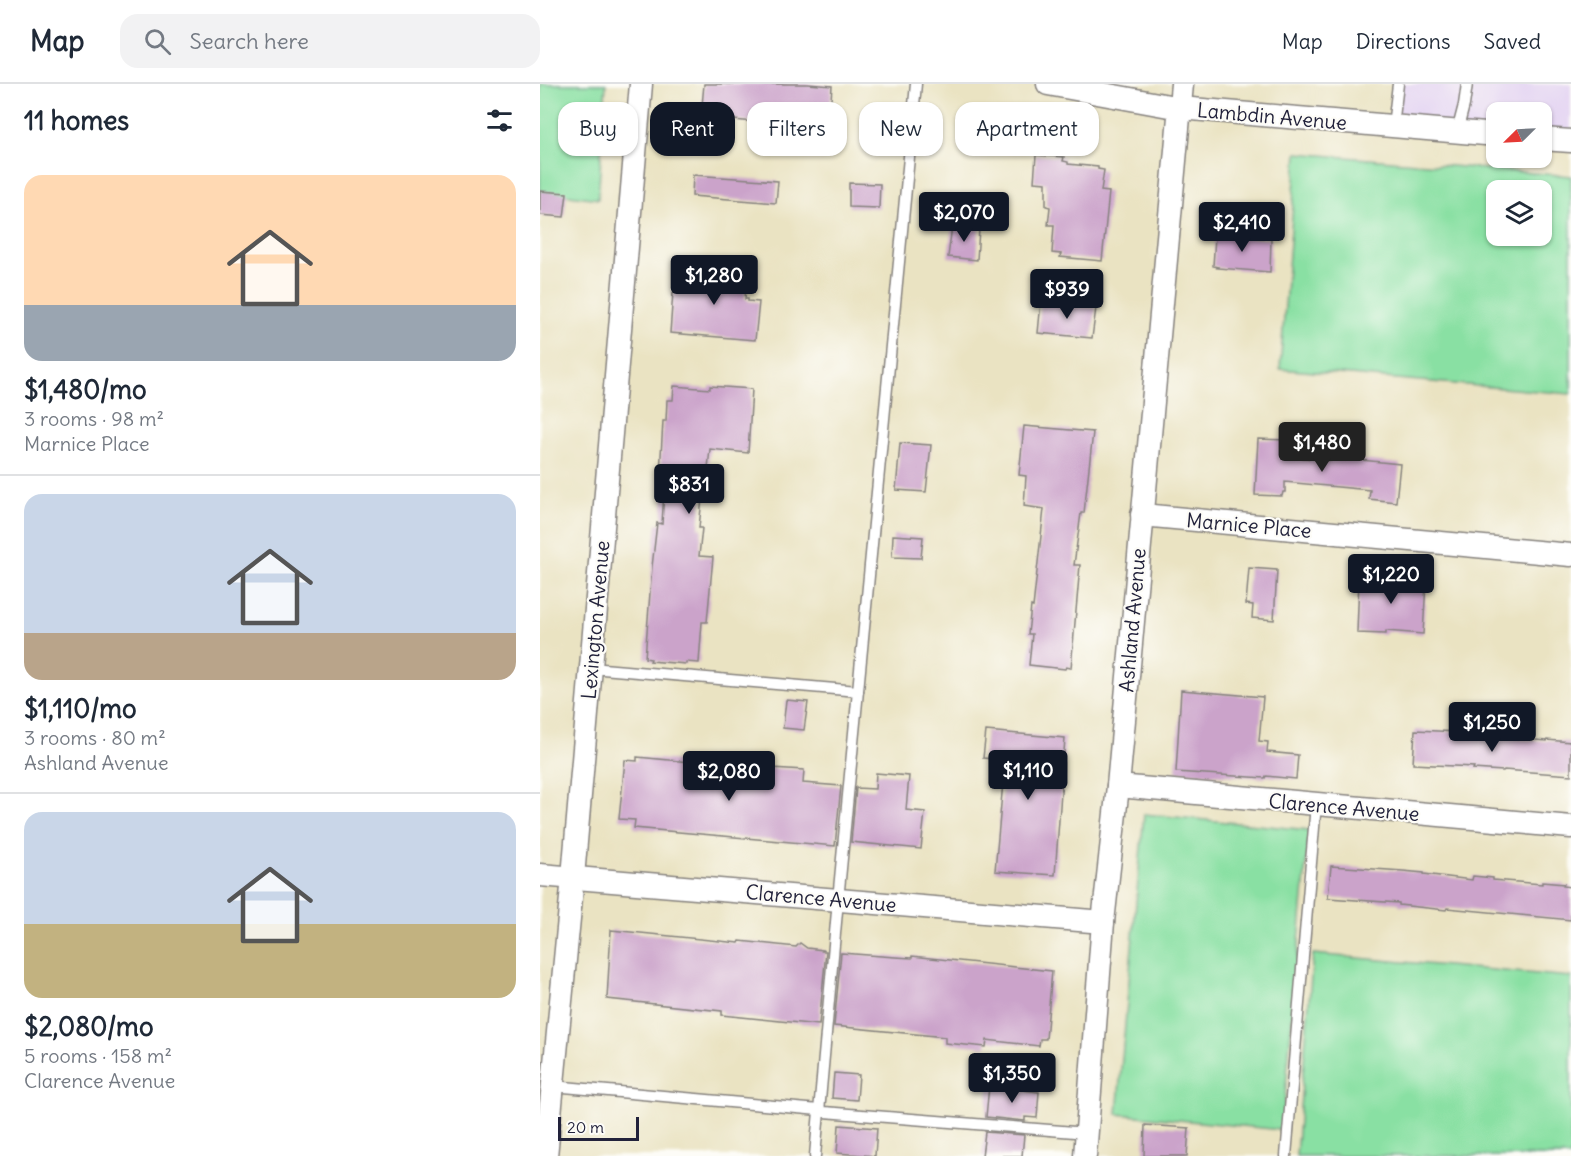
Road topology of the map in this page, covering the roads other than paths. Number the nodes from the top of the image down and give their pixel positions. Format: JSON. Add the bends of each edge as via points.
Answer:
{"nodes":[{"id":1,"x":641,"y":84,"type":"edge"},
{"id":2,"x":916,"y":84,"type":"edge"},
{"id":3,"x":1048,"y":84,"type":"edge"},
{"id":4,"x":1182,"y":84,"type":"edge"},
{"id":5,"x":1398,"y":84,"type":"edge"},
{"id":6,"x":1467,"y":84,"type":"edge"},
{"id":7,"x":1180,"y":108,"type":"junction"},
{"id":8,"x":1393,"y":126,"type":"junction"},
{"id":9,"x":1457,"y":132,"type":"junction"},
{"id":10,"x":1486,"y":134,"type":"edge"},
{"id":11,"x":1552,"y":140,"type":"edge"},
{"id":12,"x":1571,"y":141,"type":"edge"},
{"id":13,"x":1142,"y":515,"type":"junction"},
{"id":14,"x":1571,"y":555,"type":"edge"},
{"id":15,"x":591,"y":668,"type":"junction"},
{"id":16,"x":858,"y":691,"type":"junction"},
{"id":17,"x":1118,"y":786,"type":"junction"},
{"id":18,"x":1316,"y":804,"type":"junction"},
{"id":19,"x":1571,"y":827,"type":"edge"},
{"id":20,"x":540,"y":875,"type":"edge"},
{"id":21,"x":573,"y":877,"type":"junction"},
{"id":22,"x":838,"y":900,"type":"junction"},
{"id":23,"x":1103,"y":922,"type":"junction"},
{"id":24,"x":553,"y":1086,"type":"junction"},
{"id":25,"x":819,"y":1110,"type":"junction"},
{"id":26,"x":1087,"y":1134,"type":"junction"},
{"id":27,"x":546,"y":1156,"type":"edge"},
{"id":28,"x":815,"y":1156,"type":"edge"},
{"id":29,"x":1085,"y":1156,"type":"edge"},
{"id":30,"x":1286,"y":1156,"type":"edge"}],
"edges":[{"from":1,"to":15,"type":"street","name":"Lexington Avenue"},
{"from":2,"to":16,"type":"lane"},
{"from":3,"to":7,"type":"street","name":"Lambdin Avenue"},
{"from":4,"to":7,"type":"street","name":"Ashland Avenue"},
{"from":5,"to":8,"type":"lane"},
{"from":6,"to":9,"type":"lane"},
{"from":7,"to":8,"type":"street","name":"Lambdin Avenue"},
{"from":7,"to":13,"type":"street","name":"Ashland Avenue"},
{"from":8,"to":9,"type":"street","name":"Lambdin Avenue"},
{"from":9,"to":10,"type":"street","name":"Lambdin Avenue"},
{"from":11,"to":12,"type":"street"},
{"from":13,"to":14,"type":"street","name":"Marnice Place"},
{"from":13,"to":17,"type":"street","name":"Ashland Avenue"},
{"from":15,"to":16,"type":"lane"},
{"from":15,"to":21,"type":"street","name":"Lexington Avenue"},
{"from":16,"to":22,"type":"lane"},
{"from":17,"to":18,"type":"street","name":"Clarence Avenue"},
{"from":17,"to":23,"type":"street","name":"Ashland Avenue"},
{"from":18,"to":19,"type":"street","name":"Clarence Avenue"},
{"from":18,"to":30,"type":"lane"},
{"from":20,"to":21,"type":"street","name":"Clarence Avenue"},
{"from":21,"to":22,"type":"street","name":"Clarence Avenue"},
{"from":21,"to":24,"type":"street","name":"Lexington Avenue"},
{"from":22,"to":23,"type":"street","name":"Clarence Avenue"},
{"from":22,"to":25,"type":"lane"},
{"from":23,"to":26,"type":"street","name":"Ashland Avenue"},
{"from":24,"to":25,"type":"lane"},
{"from":24,"to":27,"type":"street","name":"Lexington Avenue"},
{"from":25,"to":26,"type":"lane"},
{"from":25,"to":28,"type":"lane"},
{"from":26,"to":29,"type":"street","name":"Ashland Avenue"}]}
